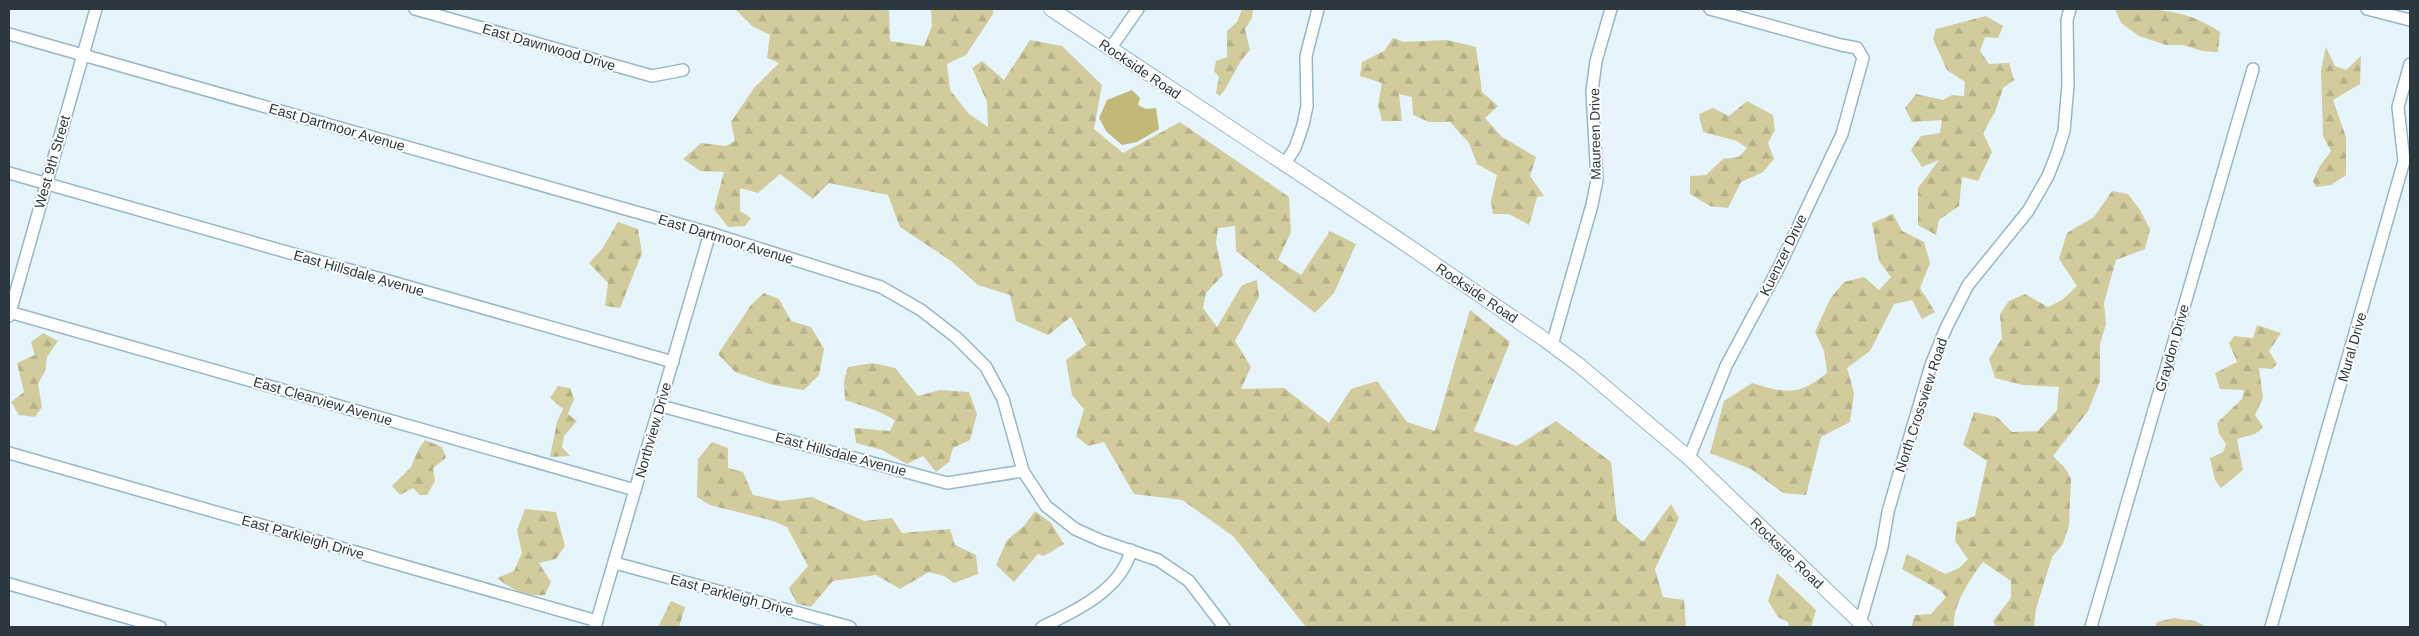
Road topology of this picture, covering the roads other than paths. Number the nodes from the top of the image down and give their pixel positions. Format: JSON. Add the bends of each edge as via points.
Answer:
{"nodes":[{"id":1,"x":96,"y":9,"type":"edge"},
{"id":2,"x":415,"y":9,"type":"edge"},
{"id":3,"x":1052,"y":9,"type":"edge"},
{"id":4,"x":1138,"y":9,"type":"edge"},
{"id":5,"x":1318,"y":9,"type":"edge"},
{"id":6,"x":1611,"y":9,"type":"edge"},
{"id":7,"x":1710,"y":9,"type":"edge"},
{"id":8,"x":2070,"y":9,"type":"edge"},
{"id":9,"x":2367,"y":9,"type":"edge"},
{"id":10,"x":2410,"y":20,"type":"edge"},
{"id":11,"x":9,"y":34,"type":"edge"},
{"id":12,"x":1110,"y":49,"type":"junction"},
{"id":13,"x":83,"y":55,"type":"junction"},
{"id":14,"x":2410,"y":64,"type":"edge"},
{"id":15,"x":2253,"y":69,"type":"dead end"},
{"id":16,"x":683,"y":70,"type":"dead end"},
{"id":17,"x":1284,"y":165,"type":"junction"},
{"id":18,"x":9,"y":172,"type":"edge"},
{"id":19,"x":46,"y":183,"type":"junction"},
{"id":20,"x":710,"y":233,"type":"junction"},
{"id":21,"x":9,"y":313,"type":"edge"},
{"id":22,"x":1552,"y":345,"type":"junction"},
{"id":23,"x":672,"y":362,"type":"junction"},
{"id":24,"x":661,"y":406,"type":"junction"},
{"id":25,"x":9,"y":453,"type":"edge"},
{"id":26,"x":1689,"y":458,"type":"junction"},
{"id":27,"x":1023,"y":471,"type":"junction"},
{"id":28,"x":635,"y":490,"type":"junction"},
{"id":29,"x":1131,"y":550,"type":"junction"},
{"id":30,"x":615,"y":563,"type":"junction"},
{"id":31,"x":9,"y":584,"type":"edge"},
{"id":32,"x":596,"y":624,"type":"edge"},
{"id":33,"x":1862,"y":625,"type":"edge"},
{"id":34,"x":160,"y":627,"type":"edge"},
{"id":35,"x":850,"y":627,"type":"edge"},
{"id":36,"x":1042,"y":627,"type":"edge"},
{"id":37,"x":1224,"y":627,"type":"edge"},
{"id":38,"x":2091,"y":627,"type":"edge"},
{"id":39,"x":2271,"y":627,"type":"edge"}],
"edges":[{"from":1,"to":13,"type":"street","name":"West 9th Street"},
{"from":2,"to":16,"type":"street","name":"East Dawnwood Drive","via":[[652,76]]},
{"from":3,"to":12,"type":"main road","name":"Rockside Road"},
{"from":4,"to":12,"type":"street"},
{"from":5,"to":17,"type":"street","via":[[1306,56],[1307,106],[1303,125],[1295,148]]},
{"from":6,"to":22,"type":"street","name":"Maureen Drive","via":[[1596,62],[1592,91],[1597,180]]},
{"from":7,"to":26,"type":"street","name":"Kuenzer Drive","via":[[1857,48],[1863,58],[1842,134],[1779,267],[1726,366]]},
{"from":8,"to":33,"type":"street","name":"North Crossview Road","via":[[2066,20],[2068,85],[2065,122],[2057,153],[2028,210],[1968,285],[1946,328],[1931,365],[1888,512]]},
{"from":9,"to":10,"type":"street"},
{"from":11,"to":13,"type":"street","name":"East Dartmoor Avenue"},
{"from":12,"to":17,"type":"main road","name":"Rockside Road"},
{"from":13,"to":19,"type":"street","name":"West 9th Street"},
{"from":13,"to":20,"type":"street","name":"East Dartmoor Avenue"},
{"from":14,"to":39,"type":"street","name":"Mural Drive","via":[[2398,107],[2404,161]]},
{"from":15,"to":38,"type":"street","name":"Graydon Drive"},
{"from":17,"to":22,"type":"main road","name":"Rockside Road"},
{"from":18,"to":19,"type":"street","name":"East Hillsdale Avenue"},
{"from":19,"to":21,"type":"street","name":"West 9th Street"},
{"from":19,"to":23,"type":"street","name":"East Hillsdale Avenue"},
{"from":20,"to":23,"type":"street","name":"Northview Drive"},
{"from":20,"to":27,"type":"street","name":"East Dartmoor Avenue","via":[[881,287],[929,316],[986,367],[1003,399]]},
{"from":21,"to":28,"type":"street","name":"East Clearview Avenue"},
{"from":22,"to":26,"type":"main road","name":"Rockside Road"},
{"from":23,"to":24,"type":"street","name":"Northview Drive"},
{"from":24,"to":27,"type":"street","name":"East Hillsdale Avenue","via":[[947,483]]},
{"from":24,"to":28,"type":"street","name":"Northview Drive"},
{"from":25,"to":32,"type":"street","name":"East Parkleigh Drive"},
{"from":26,"to":33,"type":"main road","name":"Rockside Road"},
{"from":27,"to":29,"type":"street","name":"East Dartmoor Avenue","via":[[1046,506],[1075,529]]},
{"from":28,"to":30,"type":"street","name":"Northview Drive"},
{"from":29,"to":36,"type":"street","via":[[1128,562],[1117,578],[1094,598]]},
{"from":29,"to":37,"type":"street","name":"East Dartmoor Avenue","via":[[1158,560],[1189,581]]},
{"from":30,"to":32,"type":"street","name":"Northview Drive"},
{"from":30,"to":35,"type":"street","name":"East Parkleigh Drive"},
{"from":31,"to":34,"type":"street"}]}
